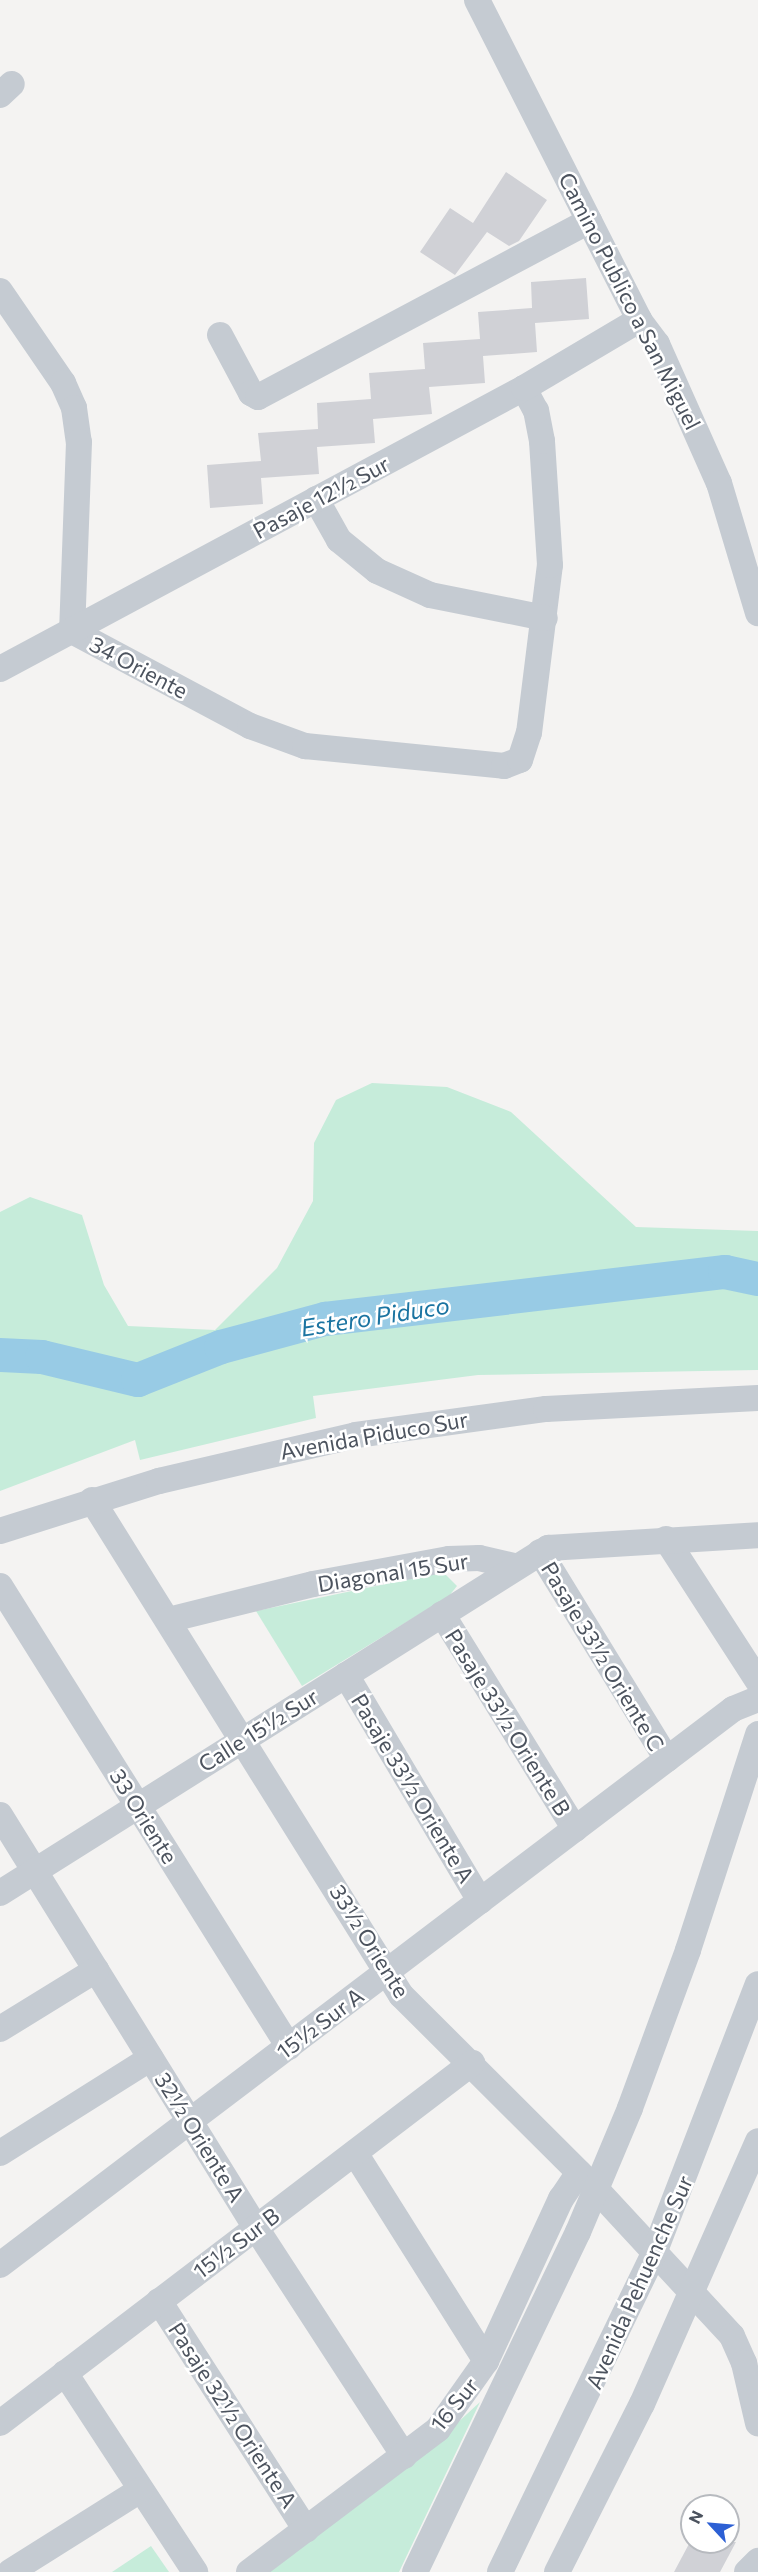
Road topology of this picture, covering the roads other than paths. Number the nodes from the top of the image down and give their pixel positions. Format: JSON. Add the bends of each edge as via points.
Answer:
{"nodes":[{"id":1,"x":477,"y":0,"type":"edge"},
{"id":2,"x":590,"y":221,"type":"junction"},
{"id":3,"x":0,"y":291,"type":"edge"},
{"id":4,"x":639,"y":320,"type":"junction"},
{"id":5,"x":220,"y":335,"type":"dead end"},
{"id":6,"x":524,"y":388,"type":"junction"},
{"id":7,"x":316,"y":499,"type":"junction"},
{"id":8,"x":758,"y":613,"type":"edge"},
{"id":9,"x":545,"y":618,"type":"junction"},
{"id":10,"x":72,"y":631,"type":"junction"},
{"id":11,"x":0,"y":669,"type":"edge"},
{"id":12,"x":758,"y":1398,"type":"edge"},
{"id":13,"x":92,"y":1500,"type":"junction"},
{"id":14,"x":0,"y":1531,"type":"edge"},
{"id":15,"x":758,"y":1536,"type":"edge"},
{"id":16,"x":666,"y":1539,"type":"junction"},
{"id":17,"x":540,"y":1552,"type":"junction"},
{"id":18,"x":517,"y":1567,"type":"junction"},
{"id":19,"x":0,"y":1586,"type":"edge"},
{"id":20,"x":442,"y":1614,"type":"junction"},
{"id":21,"x":168,"y":1620,"type":"junction"},
{"id":22,"x":346,"y":1675,"type":"junction"},
{"id":23,"x":758,"y":1681,"type":"edge"},
{"id":24,"x":758,"y":1699,"type":"edge"},
{"id":25,"x":758,"y":1734,"type":"edge"},
{"id":26,"x":244,"y":1739,"type":"junction"},
{"id":27,"x":667,"y":1759,"type":"junction"},
{"id":28,"x":138,"y":1806,"type":"junction"},
{"id":29,"x":0,"y":1815,"type":"edge"},
{"id":30,"x":575,"y":1829,"type":"junction"},
{"id":31,"x":36,"y":1871,"type":"junction"},
{"id":32,"x":0,"y":1893,"type":"edge"},
{"id":33,"x":480,"y":1901,"type":"junction"},
{"id":34,"x":96,"y":1970,"type":"junction"},
{"id":35,"x":388,"y":1971,"type":"junction"},
{"id":36,"x":758,"y":1984,"type":"edge"},
{"id":37,"x":0,"y":2029,"type":"edge"},
{"id":38,"x":289,"y":2047,"type":"junction"},
{"id":39,"x":151,"y":2058,"type":"junction"},
{"id":40,"x":472,"y":2063,"type":"junction"},
{"id":41,"x":190,"y":2122,"type":"junction"},
{"id":42,"x":758,"y":2141,"type":"edge"},
{"id":43,"x":0,"y":2153,"type":"edge"},
{"id":44,"x":355,"y":2153,"type":"junction"},
{"id":45,"x":587,"y":2180,"type":"junction"},
{"id":46,"x":255,"y":2228,"type":"junction"},
{"id":47,"x":654,"y":2253,"type":"junction"},
{"id":48,"x":0,"y":2265,"type":"edge"},
{"id":49,"x":692,"y":2292,"type":"junction"},
{"id":50,"x":159,"y":2301,"type":"junction"},
{"id":51,"x":486,"y":2361,"type":"junction"},
{"id":52,"x":65,"y":2373,"type":"junction"},
{"id":53,"x":757,"y":2419,"type":"edge"},
{"id":54,"x":0,"y":2423,"type":"edge"},
{"id":55,"x":404,"y":2456,"type":"junction"},
{"id":56,"x":140,"y":2490,"type":"junction"},
{"id":57,"x":306,"y":2530,"type":"junction"},
{"id":58,"x":758,"y":2561,"type":"edge"},
{"id":59,"x":0,"y":2565,"type":"edge"},
{"id":60,"x":4,"y":2572,"type":"edge"},
{"id":61,"x":10,"y":2572,"type":"edge"},
{"id":62,"x":195,"y":2572,"type":"edge"},
{"id":63,"x":249,"y":2572,"type":"edge"},
{"id":64,"x":415,"y":2572,"type":"edge"},
{"id":65,"x":500,"y":2572,"type":"edge"},
{"id":66,"x":557,"y":2572,"type":"edge"},
{"id":67,"x":747,"y":2572,"type":"edge"}],
"edges":[{"from":1,"to":2,"type":"street","name":"Camino Publico a San Miguel"},
{"from":2,"to":4,"type":"street","name":"Camino Publico a San Miguel"},
{"from":2,"to":5,"type":"street","via":[[258,397],[251,393]]},
{"from":3,"to":10,"type":"street","name":"34 Oriente","via":[[63,383],[74,408],[79,442]]},
{"from":4,"to":6,"type":"street","name":"Pasaje 12½ Sur"},
{"from":4,"to":8,"type":"street","name":"Camino Publico a San Miguel","via":[[657,344],[719,483]]},
{"from":6,"to":7,"type":"street","name":"Pasaje 12½ Sur"},
{"from":6,"to":9,"type":"street","via":[[536,411],[549,507],[550,565]]},
{"from":7,"to":9,"type":"street","via":[[339,540],[377,571],[430,595]]},
{"from":7,"to":10,"type":"street","name":"Pasaje 12½ Sur"},
{"from":9,"to":10,"type":"street","name":"34 Oriente","via":[[529,733],[520,760],[504,766],[305,746],[250,726]]},
{"from":10,"to":11,"type":"street","name":"Pasaje 12½ Sur"},
{"from":12,"to":13,"type":"street","name":"Avenida Piduco Sur","via":[[604,1404],[419,1425],[249,1458]]},
{"from":13,"to":14,"type":"street","name":"Avenida Piduco Sur"},
{"from":13,"to":21,"type":"street","name":"33½ Oriente"},
{"from":15,"to":16,"type":"street"},
{"from":16,"to":17,"type":"street","via":[[565,1543]]},
{"from":16,"to":23,"type":"street"},
{"from":17,"to":18,"type":"street"},
{"from":17,"to":27,"type":"street","name":"Pasaje 33½ Oriente C"},
{"from":18,"to":20,"type":"street","name":"Calle 15½ Sur"},
{"from":18,"to":21,"type":"street","name":"Diagonal 15 Sur","via":[[479,1558],[449,1559],[303,1586]]},
{"from":19,"to":28,"type":"street","name":"33 Oriente"},
{"from":20,"to":22,"type":"street","name":"Calle 15½ Sur"},
{"from":20,"to":30,"type":"street","name":"Pasaje 33½ Oriente B"},
{"from":21,"to":26,"type":"street","name":"33½ Oriente"},
{"from":22,"to":26,"type":"street","name":"Calle 15½ Sur"},
{"from":22,"to":33,"type":"street","name":"Pasaje 33½ Oriente A"},
{"from":24,"to":27,"type":"street","name":"15½ Sur A","via":[[733,1709]]},
{"from":25,"to":45,"type":"street","via":[[688,1950]]},
{"from":26,"to":28,"type":"street","name":"Calle 15½ Sur"},
{"from":26,"to":35,"type":"street","name":"33½ Oriente"},
{"from":27,"to":30,"type":"street","name":"15½ Sur A"},
{"from":28,"to":31,"type":"street","name":"Calle 15½ Sur"},
{"from":28,"to":38,"type":"street","name":"33 Oriente"},
{"from":29,"to":31,"type":"street","name":"32½ Oriente A"},
{"from":30,"to":33,"type":"street","name":"15½ Sur A"},
{"from":31,"to":32,"type":"street","name":"Calle 15½ Sur"},
{"from":31,"to":34,"type":"street","name":"32½ Oriente A"},
{"from":33,"to":35,"type":"street","name":"15½ Sur A"},
{"from":34,"to":37,"type":"street"},
{"from":34,"to":39,"type":"street","name":"32½ Oriente A"},
{"from":35,"to":38,"type":"street","name":"15½ Sur A"},
{"from":35,"to":40,"type":"street","name":"33½ Oriente","via":[[413,2009]]},
{"from":36,"to":47,"type":"street","name":"Avenida Pehuenche Sur"},
{"from":38,"to":41,"type":"street","name":"15½ Sur A"},
{"from":39,"to":41,"type":"street","name":"32½ Oriente A"},
{"from":39,"to":43,"type":"street"},
{"from":40,"to":44,"type":"street","name":"15½ Sur B"},
{"from":40,"to":45,"type":"street","name":"33½ Oriente"},
{"from":41,"to":46,"type":"street","name":"32½ Oriente A"},
{"from":41,"to":48,"type":"street","name":"15½ Sur A"},
{"from":42,"to":49,"type":"street"},
{"from":44,"to":46,"type":"street","name":"15½ Sur B"},
{"from":44,"to":51,"type":"street"},
{"from":45,"to":47,"type":"street","name":"33½ Oriente"},
{"from":45,"to":51,"type":"street","name":"16 Sur","via":[[561,2199]]},
{"from":45,"to":64,"type":"street"},
{"from":46,"to":50,"type":"street","name":"15½ Sur B"},
{"from":46,"to":55,"type":"street","name":"32½ Oriente A"},
{"from":47,"to":49,"type":"street","name":"33½ Oriente"},
{"from":47,"to":65,"type":"street","name":"Avenida Pehuenche Sur"},
{"from":49,"to":53,"type":"street","name":"33½ Oriente","via":[[732,2336]]},
{"from":49,"to":66,"type":"street"},
{"from":50,"to":52,"type":"street","name":"15½ Sur B"},
{"from":50,"to":57,"type":"street","name":"Pasaje 32½ Oriente A"},
{"from":51,"to":55,"type":"street","name":"16 Sur","via":[[438,2428]]},
{"from":52,"to":54,"type":"street","name":"15½ Sur B"},
{"from":52,"to":56,"type":"street"},
{"from":55,"to":57,"type":"street","name":"16 Sur"},
{"from":56,"to":61,"type":"street"},
{"from":56,"to":62,"type":"street"},
{"from":57,"to":63,"type":"street","name":"16 Sur"},
{"from":58,"to":67,"type":"street"},
{"from":59,"to":60,"type":"street"}]}
